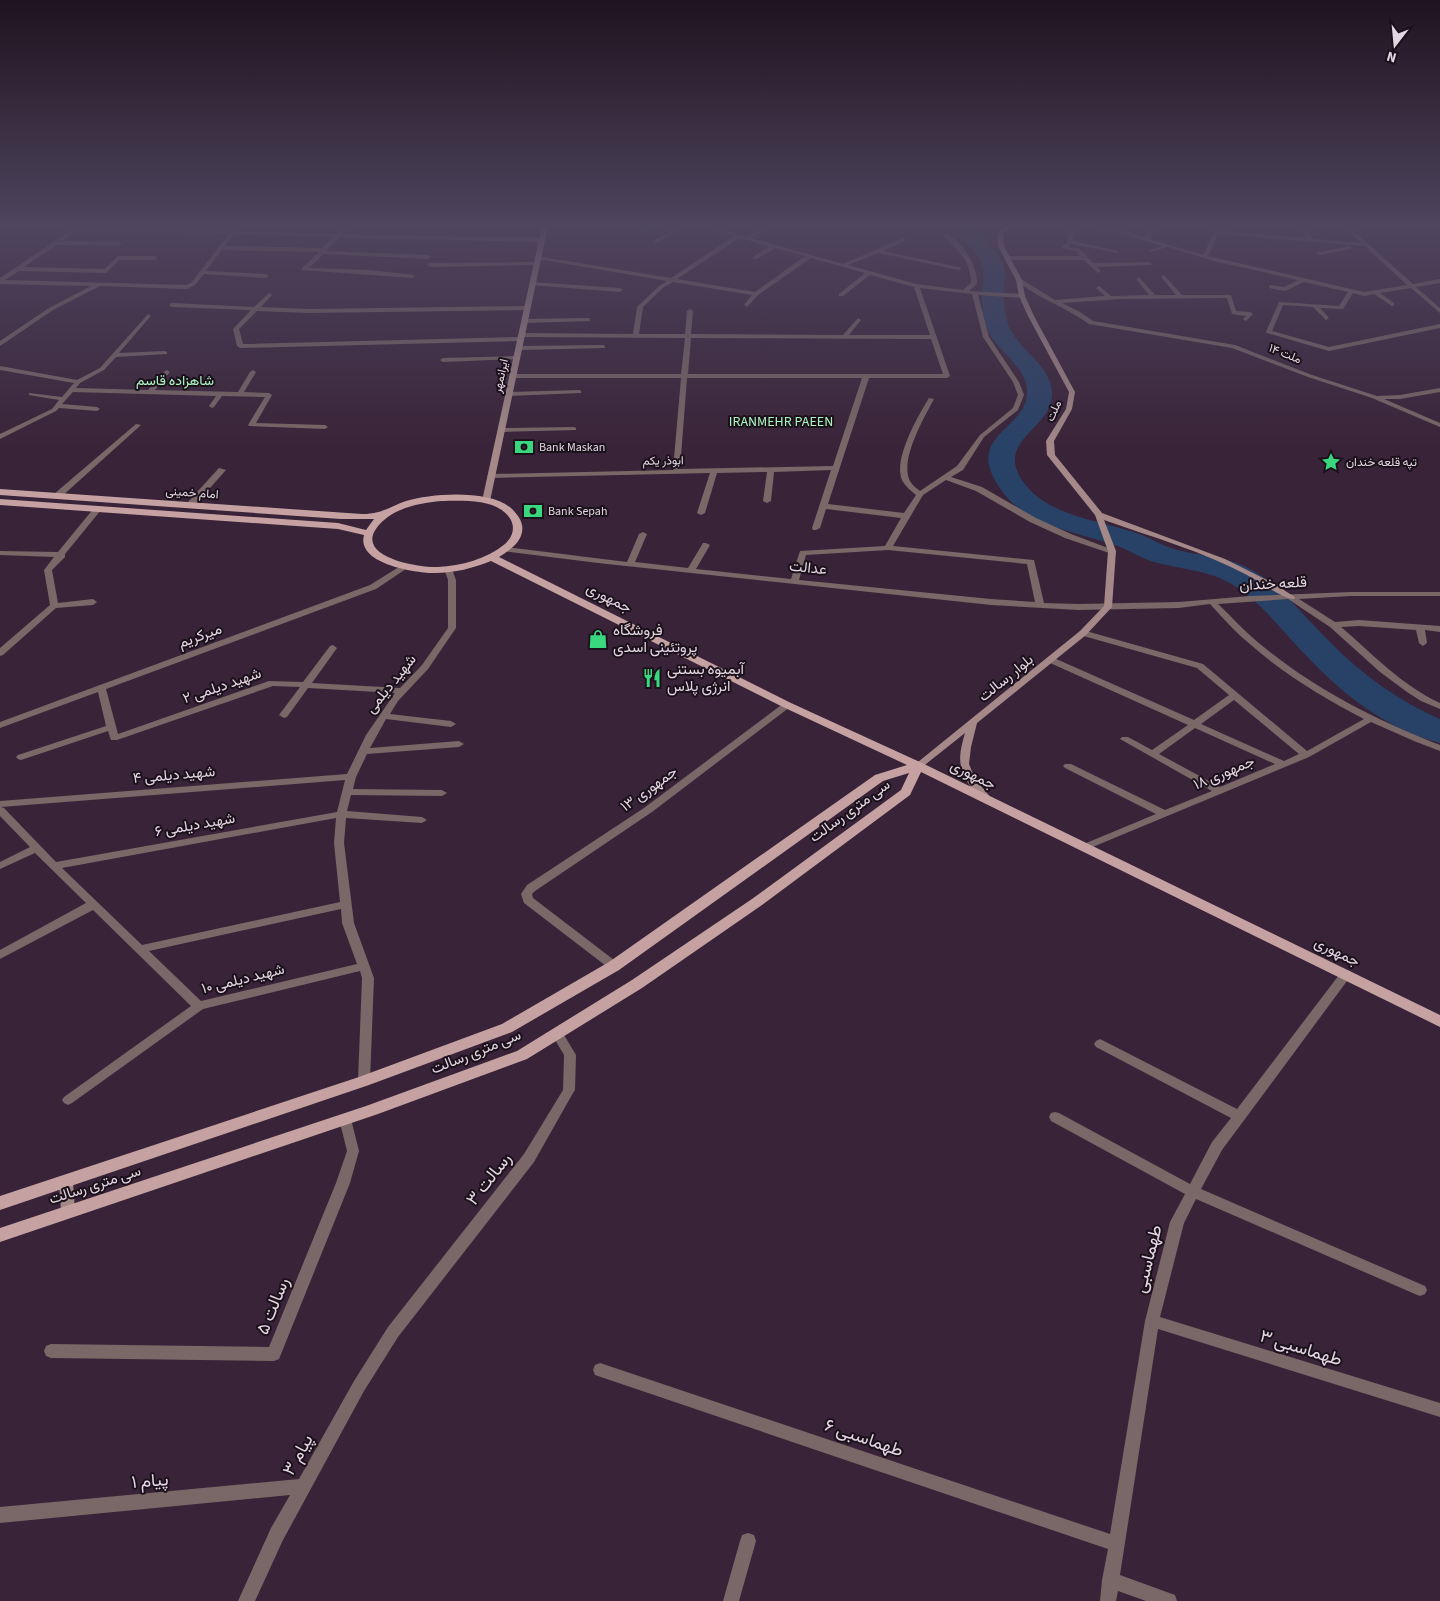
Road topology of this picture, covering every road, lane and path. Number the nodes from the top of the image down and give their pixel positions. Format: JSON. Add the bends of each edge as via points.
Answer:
{"nodes":[{"id":1,"x":67,"y":301,"type":"edge"},
{"id":2,"x":264,"y":301,"type":"edge"},
{"id":3,"x":529,"y":301,"type":"edge"},
{"id":4,"x":647,"y":301,"type":"edge"},
{"id":5,"x":751,"y":301,"type":"edge"},
{"id":6,"x":921,"y":301,"type":"edge"},
{"id":7,"x":978,"y":301,"type":"edge"},
{"id":8,"x":1024,"y":301,"type":"edge"},
{"id":9,"x":1072,"y":301,"type":"edge"},
{"id":10,"x":1231,"y":301,"type":"edge"},
{"id":11,"x":1346,"y":301,"type":"edge"},
{"id":12,"x":1387,"y":301,"type":"edge"},
{"id":13,"x":1428,"y":301,"type":"edge"},
{"id":14,"x":1054,"y":302,"type":"joint"},
{"id":15,"x":1392,"y":304,"type":"dead end"},
{"id":16,"x":172,"y":305,"type":"dead end"},
{"id":17,"x":747,"y":305,"type":"dead end"},
{"id":18,"x":1315,"y":306,"type":"junction"},
{"id":19,"x":527,"y":308,"type":"junction"},
{"id":20,"x":257,"y":309,"type":"junction"},
{"id":21,"x":1440,"y":311,"type":"edge"},
{"id":22,"x":690,"y":312,"type":"dead end"},
{"id":23,"x":148,"y":316,"type":"dead end"},
{"id":24,"x":1326,"y":318,"type":"dead end"},
{"id":25,"x":1246,"y":319,"type":"dead end"},
{"id":26,"x":588,"y":320,"type":"dead end"},
{"id":27,"x":858,"y":320,"type":"dead end"},
{"id":28,"x":524,"y":321,"type":"junction"},
{"id":29,"x":1440,"y":326,"type":"edge"},
{"id":30,"x":636,"y":336,"type":"junction"},
{"id":31,"x":688,"y":336,"type":"junction"},
{"id":32,"x":845,"y":336,"type":"junction"},
{"id":33,"x":521,"y":337,"type":"junction"},
{"id":34,"x":932,"y":337,"type":"junction"},
{"id":35,"x":0,"y":344,"type":"edge"},
{"id":36,"x":603,"y":347,"type":"dead end"},
{"id":37,"x":519,"y":348,"type":"junction"},
{"id":38,"x":165,"y":353,"type":"dead end"},
{"id":39,"x":114,"y":355,"type":"junction"},
{"id":40,"x":517,"y":358,"type":"junction"},
{"id":41,"x":444,"y":360,"type":"dead end"},
{"id":42,"x":2,"y":370,"type":"edge"},
{"id":43,"x":167,"y":372,"type":"dead end"},
{"id":44,"x":253,"y":372,"type":"dead end"},
{"id":45,"x":513,"y":376,"type":"junction"},
{"id":46,"x":684,"y":376,"type":"junction"},
{"id":47,"x":866,"y":376,"type":"junction"},
{"id":48,"x":78,"y":382,"type":"junction"},
{"id":49,"x":71,"y":390,"type":"junction"},
{"id":50,"x":1440,"y":390,"type":"edge"},
{"id":51,"x":150,"y":392,"type":"junction"},
{"id":52,"x":579,"y":392,"type":"dead end"},
{"id":53,"x":31,"y":394,"type":"dead end"},
{"id":54,"x":220,"y":394,"type":"junction"},
{"id":55,"x":240,"y":394,"type":"junction"},
{"id":56,"x":509,"y":394,"type":"junction"},
{"id":57,"x":1374,"y":397,"type":"junction"},
{"id":58,"x":64,"y":399,"type":"junction"},
{"id":59,"x":930,"y":399,"type":"dead end"},
{"id":60,"x":58,"y":406,"type":"junction"},
{"id":61,"x":212,"y":406,"type":"dead end"},
{"id":62,"x":97,"y":409,"type":"dead end"},
{"id":63,"x":138,"y":425,"type":"dead end"},
{"id":64,"x":1440,"y":425,"type":"edge"},
{"id":65,"x":325,"y":427,"type":"dead end"},
{"id":66,"x":0,"y":429,"type":"edge"},
{"id":67,"x":574,"y":429,"type":"dead end"},
{"id":68,"x":16,"y":430,"type":"junction"},
{"id":69,"x":501,"y":430,"type":"junction"},
{"id":70,"x":0,"y":437,"type":"edge"},
{"id":71,"x":836,"y":468,"type":"junction"},
{"id":72,"x":222,"y":470,"type":"dead end"},
{"id":73,"x":771,"y":470,"type":"junction"},
{"id":74,"x":714,"y":471,"type":"junction"},
{"id":75,"x":676,"y":472,"type":"junction"},
{"id":76,"x":491,"y":476,"type":"junction"},
{"id":77,"x":947,"y":478,"type":"junction"},
{"id":78,"x":0,"y":492,"type":"edge"},
{"id":79,"x":920,"y":494,"type":"junction"},
{"id":80,"x":57,"y":496,"type":"junction"},
{"id":81,"x":486,"y":501,"type":"junction"},
{"id":82,"x":767,"y":501,"type":"dead end"},
{"id":83,"x":0,"y":502,"type":"edge"},
{"id":84,"x":190,"y":505,"type":"junction"},
{"id":85,"x":823,"y":506,"type":"junction"},
{"id":86,"x":97,"y":510,"type":"junction"},
{"id":87,"x":701,"y":513,"type":"dead end"},
{"id":88,"x":383,"y":515,"type":"junction"},
{"id":89,"x":906,"y":516,"type":"junction"},
{"id":90,"x":1098,"y":516,"type":"junction"},
{"id":91,"x":816,"y":528,"type":"dead end"},
{"id":92,"x":368,"y":533,"type":"junction"},
{"id":93,"x":644,"y":534,"type":"dead end"},
{"id":94,"x":706,"y":545,"type":"dead end"},
{"id":95,"x":888,"y":548,"type":"junction"},
{"id":96,"x":1111,"y":548,"type":"junction"},
{"id":97,"x":505,"y":549,"type":"junction"},
{"id":98,"x":0,"y":553,"type":"edge"},
{"id":99,"x":62,"y":555,"type":"junction"},
{"id":100,"x":492,"y":557,"type":"junction"},
{"id":101,"x":630,"y":564,"type":"junction"},
{"id":102,"x":405,"y":567,"type":"junction"},
{"id":103,"x":448,"y":569,"type":"junction"},
{"id":104,"x":691,"y":570,"type":"junction"},
{"id":105,"x":795,"y":580,"type":"junction"},
{"id":106,"x":1440,"y":594,"type":"edge"},
{"id":107,"x":1292,"y":597,"type":"junction"},
{"id":108,"x":93,"y":602,"type":"dead end"},
{"id":109,"x":1212,"y":602,"type":"junction"},
{"id":110,"x":1040,"y":604,"type":"junction"},
{"id":111,"x":54,"y":606,"type":"junction"},
{"id":112,"x":1108,"y":607,"type":"junction"},
{"id":113,"x":1333,"y":625,"type":"junction"},
{"id":114,"x":1420,"y":627,"type":"junction"},
{"id":115,"x":1440,"y":629,"type":"edge"},
{"id":116,"x":1083,"y":633,"type":"junction"},
{"id":117,"x":1423,"y":642,"type":"dead end"},
{"id":118,"x":333,"y":648,"type":"dead end"},
{"id":119,"x":0,"y":654,"type":"edge"},
{"id":120,"x":1051,"y":660,"type":"junction"},
{"id":121,"x":305,"y":685,"type":"junction"},
{"id":122,"x":101,"y":687,"type":"junction"},
{"id":123,"x":402,"y":691,"type":"junction"},
{"id":124,"x":1235,"y":695,"type":"junction"},
{"id":125,"x":787,"y":704,"type":"junction"},
{"id":126,"x":1440,"y":706,"type":"edge"},
{"id":127,"x":284,"y":715,"type":"dead end"},
{"id":128,"x":384,"y":716,"type":"junction"},
{"id":129,"x":1372,"y":718,"type":"junction"},
{"id":130,"x":973,"y":722,"type":"junction"},
{"id":131,"x":451,"y":724,"type":"dead end"},
{"id":132,"x":1195,"y":724,"type":"junction"},
{"id":133,"x":0,"y":725,"type":"edge"},
{"id":134,"x":111,"y":726,"type":"junction"},
{"id":135,"x":1125,"y":739,"type":"dead end"},
{"id":136,"x":459,"y":744,"type":"dead end"},
{"id":137,"x":1440,"y":748,"type":"edge"},
{"id":138,"x":363,"y":751,"type":"junction"},
{"id":139,"x":1152,"y":754,"type":"junction"},
{"id":140,"x":1306,"y":755,"type":"junction"},
{"id":141,"x":21,"y":757,"type":"dead end"},
{"id":142,"x":1284,"y":764,"type":"junction"},
{"id":143,"x":918,"y":766,"type":"junction"},
{"id":144,"x":1068,"y":766,"type":"dead end"},
{"id":145,"x":351,"y":777,"type":"junction"},
{"id":146,"x":1220,"y":791,"type":"junction"},
{"id":147,"x":347,"y":792,"type":"junction"},
{"id":148,"x":442,"y":793,"type":"dead end"},
{"id":149,"x":991,"y":802,"type":"junction"},
{"id":150,"x":0,"y":804,"type":"edge"},
{"id":151,"x":0,"y":810,"type":"edge"},
{"id":152,"x":342,"y":814,"type":"junction"},
{"id":153,"x":1164,"y":814,"type":"junction"},
{"id":154,"x":422,"y":820,"type":"dead end"},
{"id":155,"x":37,"y":848,"type":"junction"},
{"id":156,"x":1084,"y":848,"type":"junction"},
{"id":157,"x":0,"y":866,"type":"edge"},
{"id":158,"x":54,"y":866,"type":"junction"},
{"id":159,"x":94,"y":904,"type":"junction"},
{"id":160,"x":346,"y":904,"type":"junction"},
{"id":161,"x":140,"y":949,"type":"junction"},
{"id":162,"x":0,"y":956,"type":"edge"},
{"id":163,"x":364,"y":966,"type":"junction"},
{"id":164,"x":614,"y":966,"type":"junction"},
{"id":165,"x":1346,"y":974,"type":"junction"},
{"id":166,"x":199,"y":1006,"type":"junction"},
{"id":167,"x":1440,"y":1022,"type":"edge"},
{"id":168,"x":557,"y":1033,"type":"junction"},
{"id":169,"x":1100,"y":1044,"type":"dead end"},
{"id":170,"x":364,"y":1081,"type":"junction"},
{"id":171,"x":68,"y":1100,"type":"dead end"},
{"id":172,"x":1239,"y":1116,"type":"junction"},
{"id":173,"x":1055,"y":1117,"type":"dead end"},
{"id":174,"x":345,"y":1119,"type":"junction"},
{"id":175,"x":66,"y":1181,"type":"junction"},
{"id":176,"x":1193,"y":1192,"type":"junction"},
{"id":177,"x":0,"y":1202,"type":"edge"},
{"id":178,"x":68,"y":1212,"type":"junction"},
{"id":179,"x":0,"y":1234,"type":"edge"},
{"id":180,"x":1420,"y":1290,"type":"dead end"},
{"id":181,"x":1152,"y":1321,"type":"junction"},
{"id":182,"x":393,"y":1332,"type":"joint"},
{"id":183,"x":51,"y":1351,"type":"dead end"},
{"id":184,"x":600,"y":1370,"type":"dead end"},
{"id":185,"x":1440,"y":1410,"type":"edge"},
{"id":186,"x":304,"y":1486,"type":"junction"},
{"id":187,"x":0,"y":1515,"type":"edge"},
{"id":188,"x":748,"y":1541,"type":"dead end"},
{"id":189,"x":1116,"y":1544,"type":"junction"},
{"id":190,"x":1110,"y":1580,"type":"junction"},
{"id":191,"x":246,"y":1601,"type":"edge"},
{"id":192,"x":731,"y":1601,"type":"edge"},
{"id":193,"x":1108,"y":1601,"type":"edge"},
{"id":194,"x":1169,"y":1601,"type":"edge"}],
"edges":[{"from":1,"to":35,"type":"street"},
{"from":2,"to":20,"type":"street"},
{"from":3,"to":19,"type":"main road","name":"ایرانمهر"},
{"from":4,"to":30,"type":"street","via":[[640,307]]},
{"from":5,"to":17,"type":"street"},
{"from":6,"to":34,"type":"street"},
{"from":7,"to":77,"type":"street","via":[[986,337],[1021,395],[1016,409],[982,436],[960,468]]},
{"from":8,"to":90,"type":"main road","name":"ملت","via":[[1072,392],[1069,409],[1050,441],[1051,454]]},
{"from":9,"to":14,"type":"street"},
{"from":10,"to":25,"type":"street","via":[[1234,313],[1250,314]]},
{"from":11,"to":18,"type":"street","via":[[1341,308]]},
{"from":12,"to":15,"type":"street"},
{"from":13,"to":21,"type":"street"},
{"from":14,"to":57,"type":"street","name":"۱۴ ملت","via":[[1091,322],[1234,346]]},
{"from":16,"to":20,"type":"street"},
{"from":18,"to":24,"type":"street"},
{"from":18,"to":29,"type":"street","via":[[1281,303],[1269,332],[1329,349]]},
{"from":19,"to":20,"type":"street"},
{"from":19,"to":28,"type":"main road","name":"ایرانمهر"},
{"from":20,"to":33,"type":"street","via":[[236,328],[240,346]]},
{"from":22,"to":31,"type":"street"},
{"from":23,"to":39,"type":"street"},
{"from":26,"to":28,"type":"street"},
{"from":27,"to":32,"type":"street"},
{"from":28,"to":33,"type":"main road","name":"ایرانمهر"},
{"from":30,"to":31,"type":"street"},
{"from":30,"to":33,"type":"street"},
{"from":31,"to":32,"type":"street"},
{"from":31,"to":46,"type":"street"},
{"from":32,"to":34,"type":"street"},
{"from":33,"to":37,"type":"main road","name":"ایرانمهر"},
{"from":34,"to":47,"type":"street","via":[[947,376]]},
{"from":36,"to":37,"type":"street"},
{"from":37,"to":40,"type":"main road","name":"ایرانمهر"},
{"from":38,"to":39,"type":"street"},
{"from":39,"to":48,"type":"street","via":[[102,368]]},
{"from":40,"to":41,"type":"street"},
{"from":40,"to":45,"type":"main road","name":"ایرانمهر"},
{"from":42,"to":48,"type":"street"},
{"from":43,"to":51,"type":"street"},
{"from":44,"to":55,"type":"street"},
{"from":45,"to":46,"type":"street"},
{"from":45,"to":56,"type":"main road","name":"ایرانمهر"},
{"from":46,"to":47,"type":"street"},
{"from":46,"to":75,"type":"street"},
{"from":47,"to":71,"type":"street"},
{"from":48,"to":49,"type":"street"},
{"from":49,"to":51,"type":"street"},
{"from":49,"to":58,"type":"street"},
{"from":50,"to":57,"type":"street","via":[[1400,397]]},
{"from":51,"to":54,"type":"street"},
{"from":52,"to":56,"type":"street"},
{"from":53,"to":58,"type":"street"},
{"from":54,"to":55,"type":"street"},
{"from":54,"to":61,"type":"street"},
{"from":55,"to":65,"type":"street","via":[[269,395],[251,426]]},
{"from":56,"to":69,"type":"main road","name":"ایرانمهر"},
{"from":57,"to":64,"type":"street"},
{"from":58,"to":60,"type":"street"},
{"from":59,"to":79,"type":"street","via":[[906,457],[904,476]]},
{"from":60,"to":62,"type":"street"},
{"from":60,"to":68,"type":"street"},
{"from":63,"to":80,"type":"street"},
{"from":66,"to":68,"type":"street"},
{"from":67,"to":69,"type":"street"},
{"from":68,"to":70,"type":"street"},
{"from":69,"to":76,"type":"main road","name":"ایرانمهر"},
{"from":71,"to":73,"type":"street","name":"ابوذر یکم"},
{"from":71,"to":85,"type":"street"},
{"from":72,"to":84,"type":"street"},
{"from":73,"to":74,"type":"street","name":"ابوذر یکم"},
{"from":73,"to":82,"type":"street"},
{"from":74,"to":75,"type":"street","name":"ابوذر یکم"},
{"from":74,"to":87,"type":"street"},
{"from":75,"to":76,"type":"street","name":"ابوذر یکم"},
{"from":76,"to":81,"type":"main road","name":"ایرانمهر"},
{"from":77,"to":79,"type":"street"},
{"from":77,"to":96,"type":"street","via":[[979,489],[1059,532]]},
{"from":78,"to":80,"type":"main road","name":"امام خمینی"},
{"from":79,"to":89,"type":"street"},
{"from":80,"to":84,"type":"main road","name":"امام خمینی"},
{"from":81,"to":88,"type":"main road","via":[[432,498]]},
{"from":81,"to":97,"type":"main road","via":[[500,506],[517,521],[518,531]]},
{"from":83,"to":86,"type":"main road","name":"امام خمینی"},
{"from":84,"to":88,"type":"main road","name":"امام خمینی","via":[[341,516]]},
{"from":85,"to":89,"type":"street"},
{"from":85,"to":91,"type":"street"},
{"from":86,"to":92,"type":"main road","name":"امام خمینی","via":[[338,526]]},
{"from":86,"to":99,"type":"street"},
{"from":88,"to":92,"type":"main road"},
{"from":89,"to":95,"type":"street"},
{"from":90,"to":96,"type":"main road","name":"ملت"},
{"from":90,"to":107,"type":"main road","via":[[1226,560]]},
{"from":92,"to":102,"type":"main road","via":[[372,552]]},
{"from":93,"to":101,"type":"street"},
{"from":94,"to":104,"type":"street"},
{"from":95,"to":105,"type":"street","via":[[803,553]]},
{"from":95,"to":110,"type":"street","via":[[1031,562]]},
{"from":96,"to":112,"type":"main road","name":"ملت"},
{"from":97,"to":100,"type":"main road"},
{"from":97,"to":101,"type":"street","name":"عدالت"},
{"from":98,"to":99,"type":"street"},
{"from":99,"to":111,"type":"street","via":[[48,570]]},
{"from":100,"to":103,"type":"main road"},
{"from":100,"to":125,"type":"main road","name":"جمهوری"},
{"from":101,"to":104,"type":"street","name":"عدالت"},
{"from":102,"to":103,"type":"main road"},
{"from":102,"to":122,"type":"street","name":"میرکریم","via":[[373,587]]},
{"from":103,"to":123,"type":"street","name":"شهید دیلمی","via":[[452,580],[452,628]]},
{"from":104,"to":105,"type":"street","name":"عدالت"},
{"from":105,"to":110,"type":"street","name":"عدالت","via":[[991,602]]},
{"from":106,"to":107,"type":"street","name":"قلعه خندان"},
{"from":107,"to":109,"type":"street","name":"قلعه خندان"},
{"from":107,"to":113,"type":"street"},
{"from":108,"to":111,"type":"street"},
{"from":109,"to":112,"type":"street","name":"قلعه خندان"},
{"from":109,"to":129,"type":"street","via":[[1283,668]]},
{"from":110,"to":112,"type":"street","name":"عدالت"},
{"from":111,"to":119,"type":"street"},
{"from":112,"to":116,"type":"main road","name":"بلوار رسالت"},
{"from":113,"to":114,"type":"street","via":[[1359,623]]},
{"from":113,"to":126,"type":"street","via":[[1402,687],[1420,699]]},
{"from":114,"to":115,"type":"street"},
{"from":114,"to":117,"type":"street"},
{"from":116,"to":120,"type":"main road","name":"بلوار رسالت"},
{"from":116,"to":124,"type":"street","via":[[1200,666]]},
{"from":118,"to":121,"type":"street"},
{"from":120,"to":130,"type":"main road","name":"بلوار رسالت"},
{"from":120,"to":132,"type":"street"},
{"from":121,"to":123,"type":"street","name":"۲ شهید دیلمی"},
{"from":121,"to":127,"type":"street"},
{"from":121,"to":134,"type":"street","name":"۲ شهید دیلمی","via":[[272,683],[114,738]]},
{"from":122,"to":133,"type":"street","name":"میرکریم"},
{"from":122,"to":134,"type":"street"},
{"from":123,"to":128,"type":"street","name":"شهید دیلمی"},
{"from":124,"to":132,"type":"street"},
{"from":124,"to":140,"type":"street"},
{"from":125,"to":143,"type":"main road","name":"جمهوری"},
{"from":125,"to":164,"type":"street","name":"۱۳ جمهوری","via":[[648,810],[526,894],[528,900]]},
{"from":128,"to":131,"type":"street"},
{"from":128,"to":138,"type":"street","name":"شهید دیلمی"},
{"from":129,"to":137,"type":"street"},
{"from":129,"to":140,"type":"street","name":"جمهوری ۱۸"},
{"from":130,"to":143,"type":"main road","name":"بلوار رسالت"},
{"from":130,"to":149,"type":"main road","via":[[966,744],[964,768],[970,782]]},
{"from":132,"to":139,"type":"street"},
{"from":132,"to":142,"type":"street"},
{"from":134,"to":141,"type":"street"},
{"from":135,"to":139,"type":"street"},
{"from":136,"to":138,"type":"street"},
{"from":138,"to":145,"type":"street","name":"شهید دیلمی"},
{"from":139,"to":146,"type":"street"},
{"from":140,"to":142,"type":"street","name":"جمهوری ۱۸"},
{"from":142,"to":146,"type":"street","name":"جمهوری ۱۸"},
{"from":143,"to":149,"type":"main road","name":"جمهوری"},
{"from":143,"to":164,"type":"main road","name":"سی متری رسالت","via":[[879,778]]},
{"from":143,"to":168,"type":"main road","name":"سی متری رسالت","via":[[906,792],[757,902],[637,984]]},
{"from":144,"to":153,"type":"street"},
{"from":145,"to":147,"type":"street","name":"شهید دیلمی"},
{"from":145,"to":150,"type":"street","name":"۴ شهید دیلمی"},
{"from":146,"to":153,"type":"street","name":"جمهوری ۱۸"},
{"from":147,"to":148,"type":"street"},
{"from":147,"to":152,"type":"street","name":"شهید دیلمی"},
{"from":149,"to":156,"type":"main road","name":"جمهوری"},
{"from":151,"to":155,"type":"street"},
{"from":152,"to":154,"type":"street","name":"۶ شهید دیلمی"},
{"from":152,"to":158,"type":"street","name":"۶ شهید دیلمی"},
{"from":152,"to":160,"type":"street","name":"شهید دیلمی","via":[[339,843]]},
{"from":153,"to":156,"type":"street","name":"جمهوری ۱۸"},
{"from":155,"to":157,"type":"street"},
{"from":155,"to":158,"type":"street"},
{"from":156,"to":165,"type":"main road","name":"جمهوری"},
{"from":158,"to":159,"type":"street"},
{"from":159,"to":161,"type":"street"},
{"from":159,"to":162,"type":"street"},
{"from":160,"to":161,"type":"street"},
{"from":160,"to":163,"type":"street","name":"شهید دیلمی","via":[[348,923]]},
{"from":161,"to":166,"type":"street"},
{"from":163,"to":166,"type":"street","name":"۱۰ شهید دیلمی"},
{"from":163,"to":170,"type":"street","name":"شهید دیلمی","via":[[368,978]]},
{"from":164,"to":170,"type":"main road","name":"سی متری رسالت","via":[[507,1028]]},
{"from":165,"to":167,"type":"main road","name":"جمهوری"},
{"from":165,"to":172,"type":"street","name":"طهماسبی"},
{"from":166,"to":171,"type":"street","name":"۱۰ شهید دیلمی"},
{"from":168,"to":174,"type":"main road","name":"سی متری رسالت","via":[[522,1055]]},
{"from":168,"to":182,"type":"street","name":"۳ رسالت","via":[[570,1055],[569,1090],[529,1158]]},
{"from":169,"to":172,"type":"street"},
{"from":170,"to":175,"type":"main road","name":"سی متری رسالت"},
{"from":172,"to":176,"type":"street","name":"طهماسبی","via":[[1217,1146]]},
{"from":173,"to":176,"type":"street"},
{"from":174,"to":178,"type":"main road","name":"سی متری رسالت"},
{"from":174,"to":183,"type":"street","name":"۵ رسالت","via":[[353,1151],[274,1354]]},
{"from":175,"to":177,"type":"main road","name":"سی متری رسالت"},
{"from":175,"to":178,"type":"main road"},
{"from":176,"to":180,"type":"street"},
{"from":176,"to":181,"type":"street","name":"طهماسبی","via":[[1177,1222]]},
{"from":178,"to":179,"type":"main road","name":"سی متری رسالت"},
{"from":181,"to":185,"type":"street","name":"۳ طهماسبی"},
{"from":181,"to":189,"type":"street","name":"طهماسبی"},
{"from":182,"to":186,"type":"street","name":"۳ پیام"},
{"from":184,"to":189,"type":"street","name":"۶ طهماسبی"},
{"from":186,"to":187,"type":"street","name":"۱ پیام"},
{"from":186,"to":191,"type":"street","name":"۳ پیام"},
{"from":188,"to":192,"type":"street"},
{"from":189,"to":190,"type":"street","name":"طهماسبی"},
{"from":190,"to":193,"type":"street","name":"طهماسبی"},
{"from":190,"to":194,"type":"street"}]}
